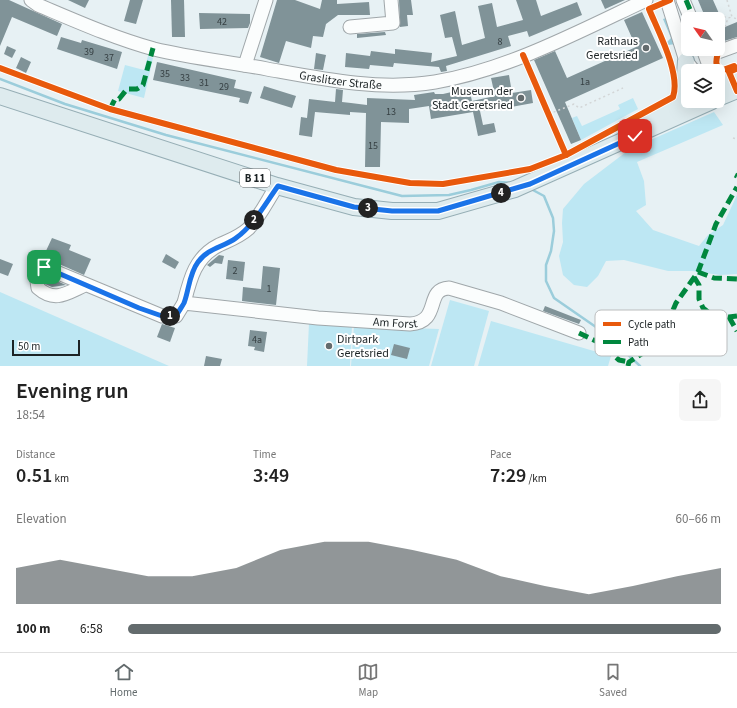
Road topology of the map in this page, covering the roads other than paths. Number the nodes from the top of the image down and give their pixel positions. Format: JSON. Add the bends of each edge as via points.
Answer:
{"nodes":[{"id":1,"x":31,"y":0,"type":"edge"},
{"id":2,"x":266,"y":0,"type":"edge"},
{"id":3,"x":391,"y":0,"type":"edge"},
{"id":4,"x":646,"y":0,"type":"edge"},
{"id":5,"x":667,"y":0,"type":"edge"},
{"id":6,"x":683,"y":0,"type":"edge"},
{"id":7,"x":688,"y":12,"type":"edge"},
{"id":8,"x":350,"y":27,"type":"dead end"},
{"id":9,"x":737,"y":45,"type":"edge"},
{"id":10,"x":725,"y":48,"type":"edge"},
{"id":11,"x":689,"y":64,"type":"edge"},
{"id":12,"x":245,"y":65,"type":"junction"},
{"id":13,"x":737,"y":79,"type":"edge"},
{"id":14,"x":725,"y":80,"type":"edge"},
{"id":15,"x":737,"y":90,"type":"edge"},
{"id":16,"x":725,"y":95,"type":"edge"},
{"id":17,"x":0,"y":96,"type":"edge"},
{"id":18,"x":681,"y":96,"type":"edge"},
{"id":19,"x":697,"y":108,"type":"edge"},
{"id":20,"x":604,"y":150,"type":"junction"},
{"id":21,"x":278,"y":186,"type":"junction"},
{"id":22,"x":85,"y":285,"type":"dead end"},
{"id":23,"x":184,"y":303,"type":"junction"},
{"id":24,"x":578,"y":333,"type":"dead end"}],
"edges":[{"from":1,"to":12,"type":"street","name":"Graslitzer Straße","via":[[85,25],[153,48]]},
{"from":2,"to":12,"type":"street"},
{"from":3,"to":8,"type":"street","via":[[393,23]]},
{"from":4,"to":12,"type":"street","name":"Graslitzer Straße","via":[[511,60],[469,75],[435,82],[401,86],[332,81]]},
{"from":5,"to":11,"type":"street"},
{"from":6,"to":7,"type":"street"},
{"from":9,"to":10,"type":"street"},
{"from":13,"to":14,"type":"main road","via":[[729,82]]},
{"from":15,"to":16,"type":"main road"},
{"from":17,"to":21,"type":"main road","number":"B 11"},
{"from":18,"to":20,"type":"main road","via":[[676,105],[620,133]]},
{"from":19,"to":20,"type":"main road","number":"B 11"},
{"from":20,"to":21,"type":"main road","number":"B 11","via":[[530,184],[438,211],[392,211],[354,207]]},
{"from":21,"to":23,"type":"street","via":[[249,228],[234,240],[208,252],[197,262]]},
{"from":22,"to":23,"type":"street","via":[[162,316],[176,316]]},
{"from":23,"to":24,"type":"street","name":"Am Forst","via":[[318,318],[410,324],[421,323],[426,319],[438,292],[443,288],[449,288],[501,302]]}]}
